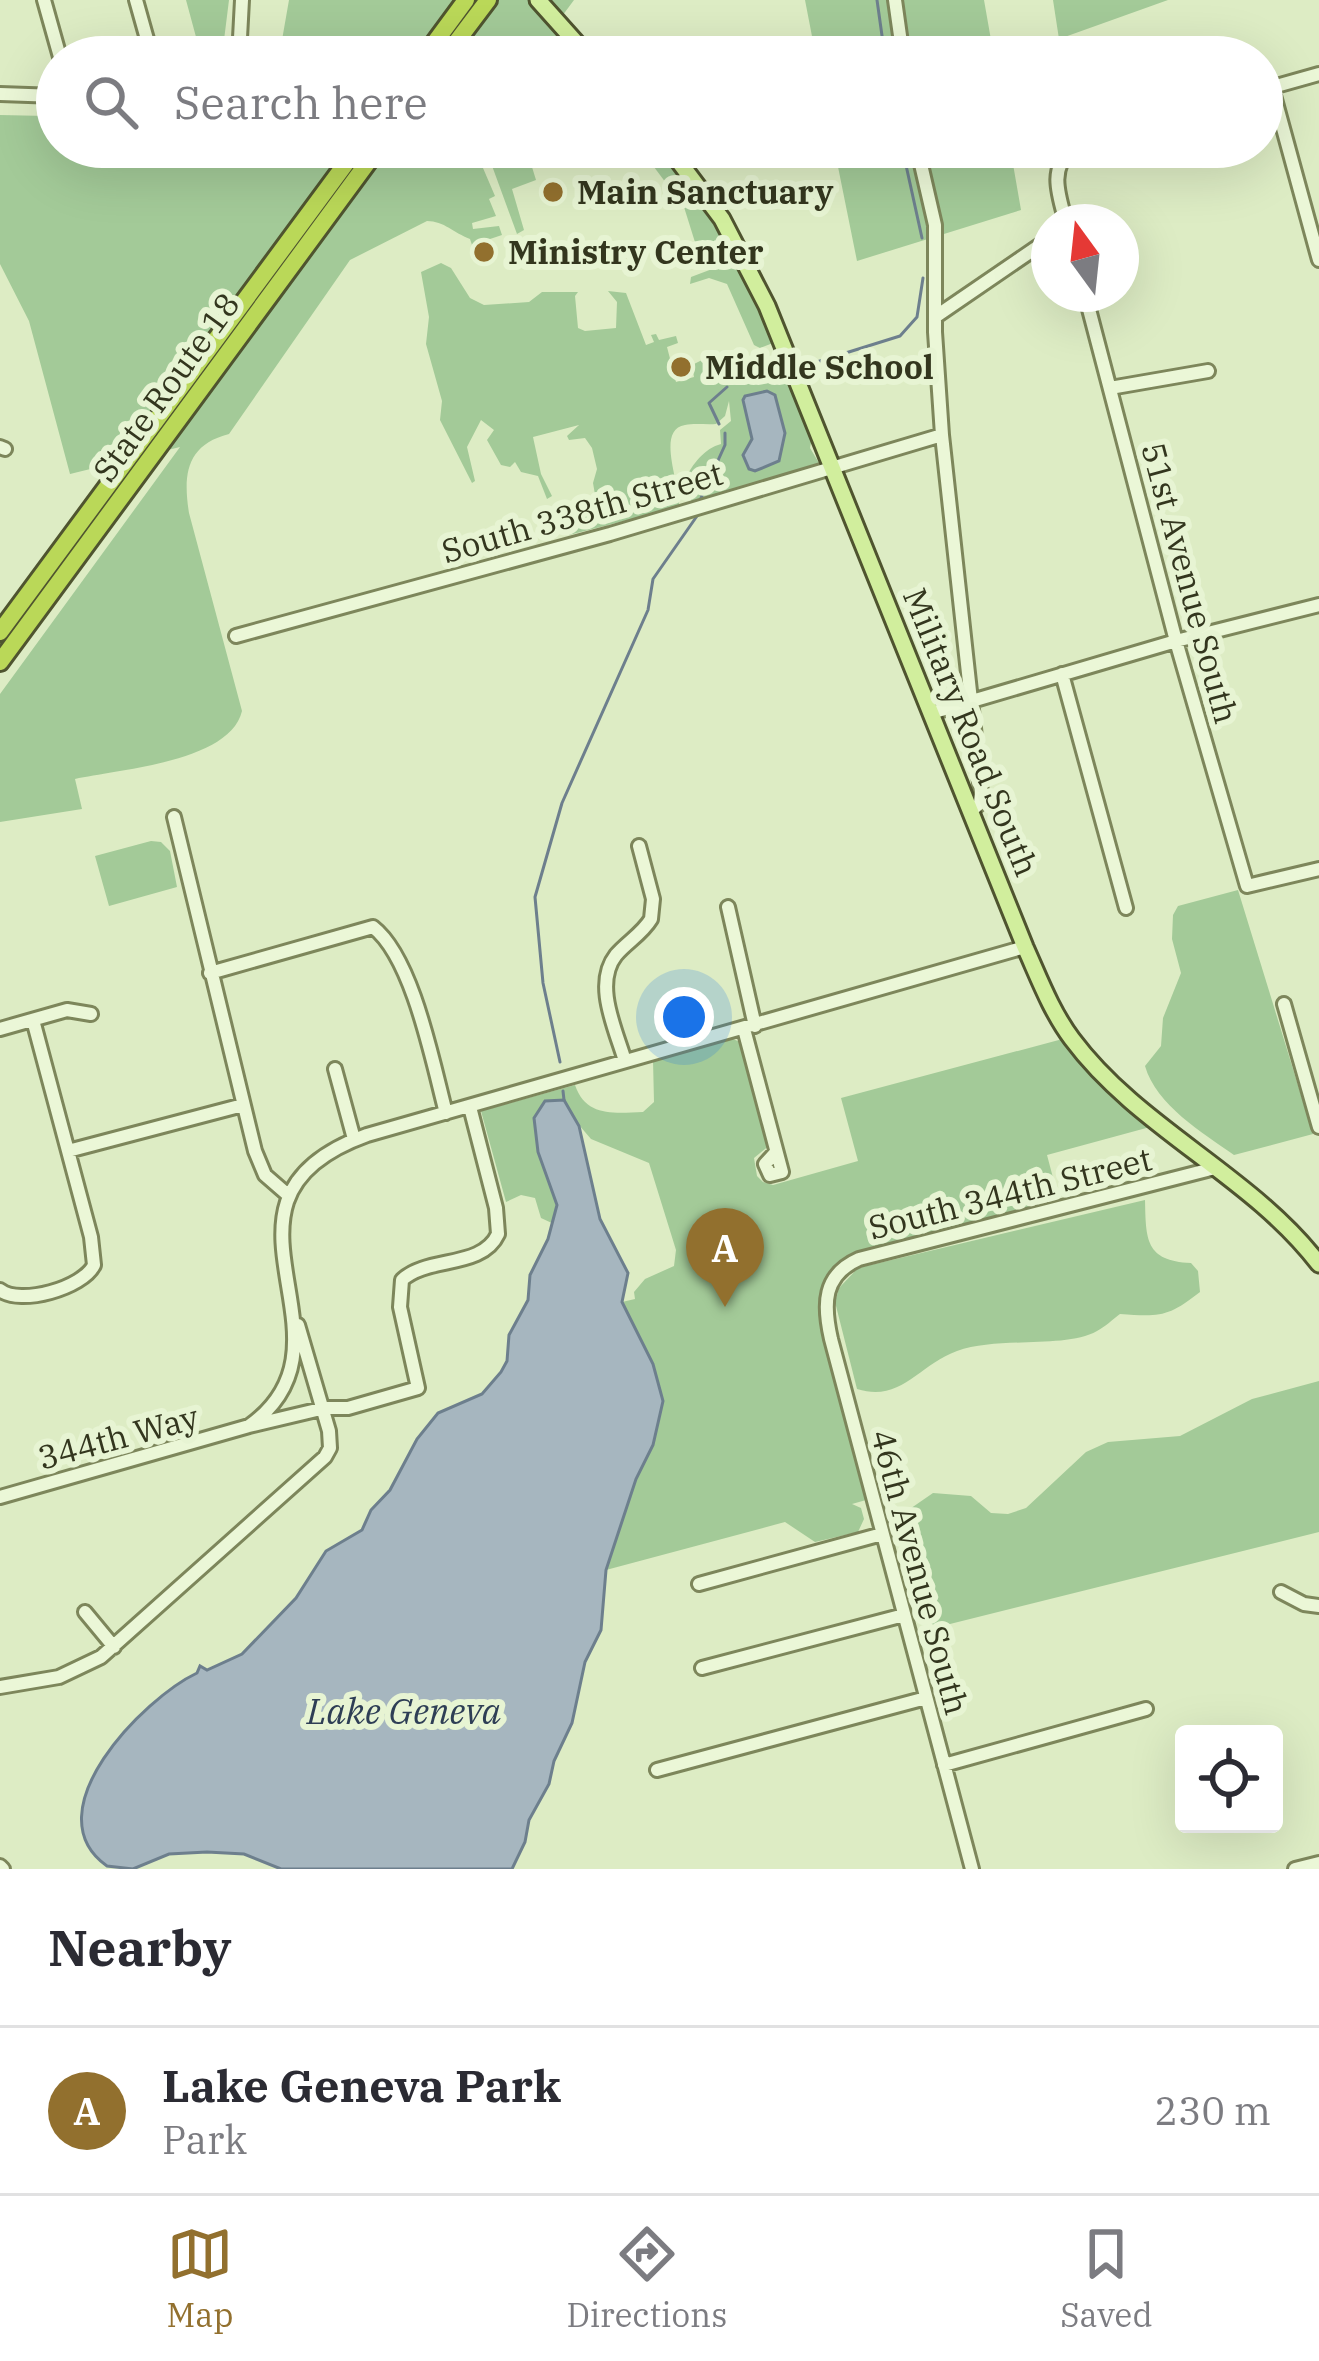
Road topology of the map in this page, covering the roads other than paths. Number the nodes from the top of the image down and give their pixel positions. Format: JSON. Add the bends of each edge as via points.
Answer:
{"nodes":[{"id":1,"x":44,"y":0,"type":"edge"},
{"id":2,"x":136,"y":0,"type":"edge"},
{"id":3,"x":242,"y":0,"type":"edge"},
{"id":4,"x":466,"y":0,"type":"edge"},
{"id":5,"x":488,"y":0,"type":"edge"},
{"id":6,"x":895,"y":0,"type":"edge"},
{"id":7,"x":541,"y":4,"type":"edge"},
{"id":8,"x":54,"y":36,"type":"edge"},
{"id":9,"x":146,"y":36,"type":"edge"},
{"id":10,"x":240,"y":36,"type":"edge"},
{"id":11,"x":439,"y":36,"type":"edge"},
{"id":12,"x":461,"y":36,"type":"edge"},
{"id":13,"x":570,"y":36,"type":"edge"},
{"id":14,"x":900,"y":36,"type":"edge"},
{"id":15,"x":1319,"y":74,"type":"edge"},
{"id":16,"x":1283,"y":84,"type":"edge"},
{"id":17,"x":0,"y":94,"type":"edge"},
{"id":18,"x":36,"y":95,"type":"edge"},
{"id":19,"x":1283,"y":142,"type":"edge"},
{"id":20,"x":342,"y":168,"type":"edge"},
{"id":21,"x":364,"y":168,"type":"edge"},
{"id":22,"x":684,"y":168,"type":"edge"},
{"id":23,"x":922,"y":168,"type":"edge"},
{"id":24,"x":1058,"y":168,"type":"edge"},
{"id":25,"x":1062,"y":204,"type":"edge"},
{"id":26,"x":1031,"y":251,"type":"edge"},
{"id":27,"x":1319,"y":260,"type":"edge"},
{"id":28,"x":1090,"y":312,"type":"edge"},
{"id":29,"x":935,"y":316,"type":"junction"},
{"id":30,"x":1208,"y":371,"type":"dead end"},
{"id":31,"x":1109,"y":388,"type":"junction"},
{"id":32,"x":943,"y":435,"type":"junction"},
{"id":33,"x":832,"y":468,"type":"junction"},
{"id":34,"x":1319,"y":605,"type":"edge"},
{"id":35,"x":0,"y":632,"type":"edge"},
{"id":36,"x":236,"y":636,"type":"dead end"},
{"id":37,"x":1176,"y":641,"type":"junction"},
{"id":38,"x":0,"y":662,"type":"edge"},
{"id":39,"x":1062,"y":674,"type":"junction"},
{"id":40,"x":971,"y":699,"type":"junction"},
{"id":41,"x":931,"y":713,"type":"junction"},
{"id":42,"x":971,"y":811,"type":"junction"},
{"id":43,"x":174,"y":817,"type":"dead end"},
{"id":44,"x":639,"y":846,"type":"dead end"},
{"id":45,"x":1319,"y":869,"type":"edge"},
{"id":46,"x":728,"y":908,"type":"dead end"},
{"id":47,"x":1126,"y":908,"type":"dead end"},
{"id":48,"x":1025,"y":947,"type":"junction"},
{"id":49,"x":210,"y":973,"type":"junction"},
{"id":50,"x":1284,"y":1004,"type":"dead end"},
{"id":51,"x":91,"y":1014,"type":"dead end"},
{"id":52,"x":33,"y":1020,"type":"junction"},
{"id":53,"x":750,"y":1028,"type":"junction"},
{"id":54,"x":0,"y":1029,"type":"edge"},
{"id":55,"x":625,"y":1061,"type":"junction"},
{"id":56,"x":335,"y":1069,"type":"dead end"},
{"id":57,"x":243,"y":1105,"type":"junction"},
{"id":58,"x":470,"y":1107,"type":"junction"},
{"id":59,"x":446,"y":1113,"type":"junction"},
{"id":60,"x":1319,"y":1127,"type":"edge"},
{"id":61,"x":354,"y":1139,"type":"junction"},
{"id":62,"x":68,"y":1151,"type":"junction"},
{"id":63,"x":776,"y":1152,"type":"dead end"},
{"id":64,"x":1215,"y":1168,"type":"junction"},
{"id":65,"x":289,"y":1195,"type":"junction"},
{"id":66,"x":1319,"y":1264,"type":"edge"},
{"id":67,"x":828,"y":1287,"type":"joint"},
{"id":68,"x":0,"y":1290,"type":"edge"},
{"id":69,"x":296,"y":1318,"type":"junction"},
{"id":70,"x":325,"y":1408,"type":"junction"},
{"id":71,"x":249,"y":1426,"type":"junction"},
{"id":72,"x":0,"y":1497,"type":"edge"},
{"id":73,"x":882,"y":1534,"type":"junction"},
{"id":74,"x":699,"y":1584,"type":"dead end"},
{"id":75,"x":1281,"y":1592,"type":"dead end"},
{"id":76,"x":1319,"y":1606,"type":"edge"},
{"id":77,"x":85,"y":1612,"type":"dead end"},
{"id":78,"x":904,"y":1615,"type":"junction"},
{"id":79,"x":114,"y":1647,"type":"junction"},
{"id":80,"x":702,"y":1669,"type":"dead end"},
{"id":81,"x":0,"y":1687,"type":"edge"},
{"id":82,"x":926,"y":1698,"type":"junction"},
{"id":83,"x":1146,"y":1709,"type":"dead end"},
{"id":84,"x":944,"y":1765,"type":"junction"},
{"id":85,"x":657,"y":1770,"type":"dead end"},
{"id":86,"x":1319,"y":1863,"type":"edge"},
{"id":87,"x":972,"y":1869,"type":"edge"},
{"id":88,"x":1295,"y":1869,"type":"edge"}],
"edges":[{"from":1,"to":8,"type":"street"},
{"from":2,"to":9,"type":"street"},
{"from":3,"to":10,"type":"street"},
{"from":4,"to":11,"type":"highway"},
{"from":5,"to":12,"type":"highway"},
{"from":6,"to":14,"type":"street"},
{"from":7,"to":13,"type":"main road"},
{"from":15,"to":16,"type":"street"},
{"from":17,"to":18,"type":"street"},
{"from":19,"to":27,"type":"street"},
{"from":20,"to":35,"type":"highway","name":"State Route 18"},
{"from":21,"to":38,"type":"highway","name":"State Route 18"},
{"from":22,"to":33,"type":"main road","name":"Military Road South","via":[[754,276]]},
{"from":23,"to":29,"type":"street","via":[[935,225]]},
{"from":24,"to":25,"type":"street"},
{"from":26,"to":29,"type":"street"},
{"from":28,"to":31,"type":"street","name":"51st Avenue South"},
{"from":29,"to":32,"type":"street"},
{"from":30,"to":31,"type":"street"},
{"from":31,"to":37,"type":"street","name":"51st Avenue South"},
{"from":32,"to":33,"type":"street","name":"South 338th Street"},
{"from":32,"to":40,"type":"street"},
{"from":33,"to":36,"type":"street","name":"South 338th Street"},
{"from":33,"to":41,"type":"main road","name":"Military Road South"},
{"from":34,"to":37,"type":"street"},
{"from":37,"to":39,"type":"street"},
{"from":37,"to":45,"type":"street","name":"51st Avenue South","via":[[1247,886]]},
{"from":39,"to":40,"type":"street"},
{"from":39,"to":47,"type":"street"},
{"from":40,"to":41,"type":"street"},
{"from":40,"to":42,"type":"street","via":[[981,798]]},
{"from":41,"to":42,"type":"main road","name":"Military Road South"},
{"from":42,"to":48,"type":"main road","name":"Military Road South"},
{"from":43,"to":49,"type":"street"},
{"from":44,"to":55,"type":"street","via":[[654,909],[618,953],[606,988]]},
{"from":46,"to":53,"type":"street"},
{"from":48,"to":53,"type":"street"},
{"from":48,"to":64,"type":"main road","name":"Military Road South","via":[[1083,1053]]},
{"from":49,"to":57,"type":"street"},
{"from":49,"to":59,"type":"street","via":[[373,927],[415,998]]},
{"from":50,"to":60,"type":"street"},
{"from":51,"to":52,"type":"street","via":[[67,1010]]},
{"from":52,"to":54,"type":"street"},
{"from":52,"to":62,"type":"street"},
{"from":53,"to":55,"type":"street"},
{"from":53,"to":63,"type":"street"},
{"from":55,"to":58,"type":"street"},
{"from":56,"to":61,"type":"street"},
{"from":57,"to":62,"type":"street"},
{"from":57,"to":65,"type":"street","via":[[262,1168]]},
{"from":58,"to":59,"type":"street"},
{"from":58,"to":70,"type":"street","via":[[497,1238],[483,1252],[402,1280],[418,1388]]},
{"from":59,"to":61,"type":"street"},
{"from":61,"to":65,"type":"street","via":[[316,1162]]},
{"from":62,"to":68,"type":"street","via":[[94,1267],[82,1280],[22,1297]]},
{"from":64,"to":66,"type":"main road","name":"Military Road South","via":[[1280,1219]]},
{"from":64,"to":67,"type":"street","name":"South 344th Street","via":[[859,1259]]},
{"from":65,"to":69,"type":"street","via":[[279,1242]]},
{"from":67,"to":73,"type":"street","name":"46th Avenue South","via":[[828,1327]]},
{"from":69,"to":70,"type":"street"},
{"from":69,"to":71,"type":"street","via":[[291,1374]]},
{"from":70,"to":71,"type":"street"},
{"from":70,"to":79,"type":"street","via":[[325,1456]]},
{"from":71,"to":72,"type":"street","name":"344th Way"},
{"from":73,"to":74,"type":"street"},
{"from":73,"to":78,"type":"street","name":"46th Avenue South"},
{"from":75,"to":76,"type":"street"},
{"from":77,"to":79,"type":"street"},
{"from":78,"to":80,"type":"street"},
{"from":78,"to":82,"type":"street","name":"46th Avenue South"},
{"from":79,"to":81,"type":"street","via":[[74,1672]]},
{"from":82,"to":84,"type":"street","name":"46th Avenue South"},
{"from":82,"to":85,"type":"street"},
{"from":83,"to":84,"type":"street"},
{"from":84,"to":87,"type":"street","name":"46th Avenue South"},
{"from":86,"to":88,"type":"street"}]}
